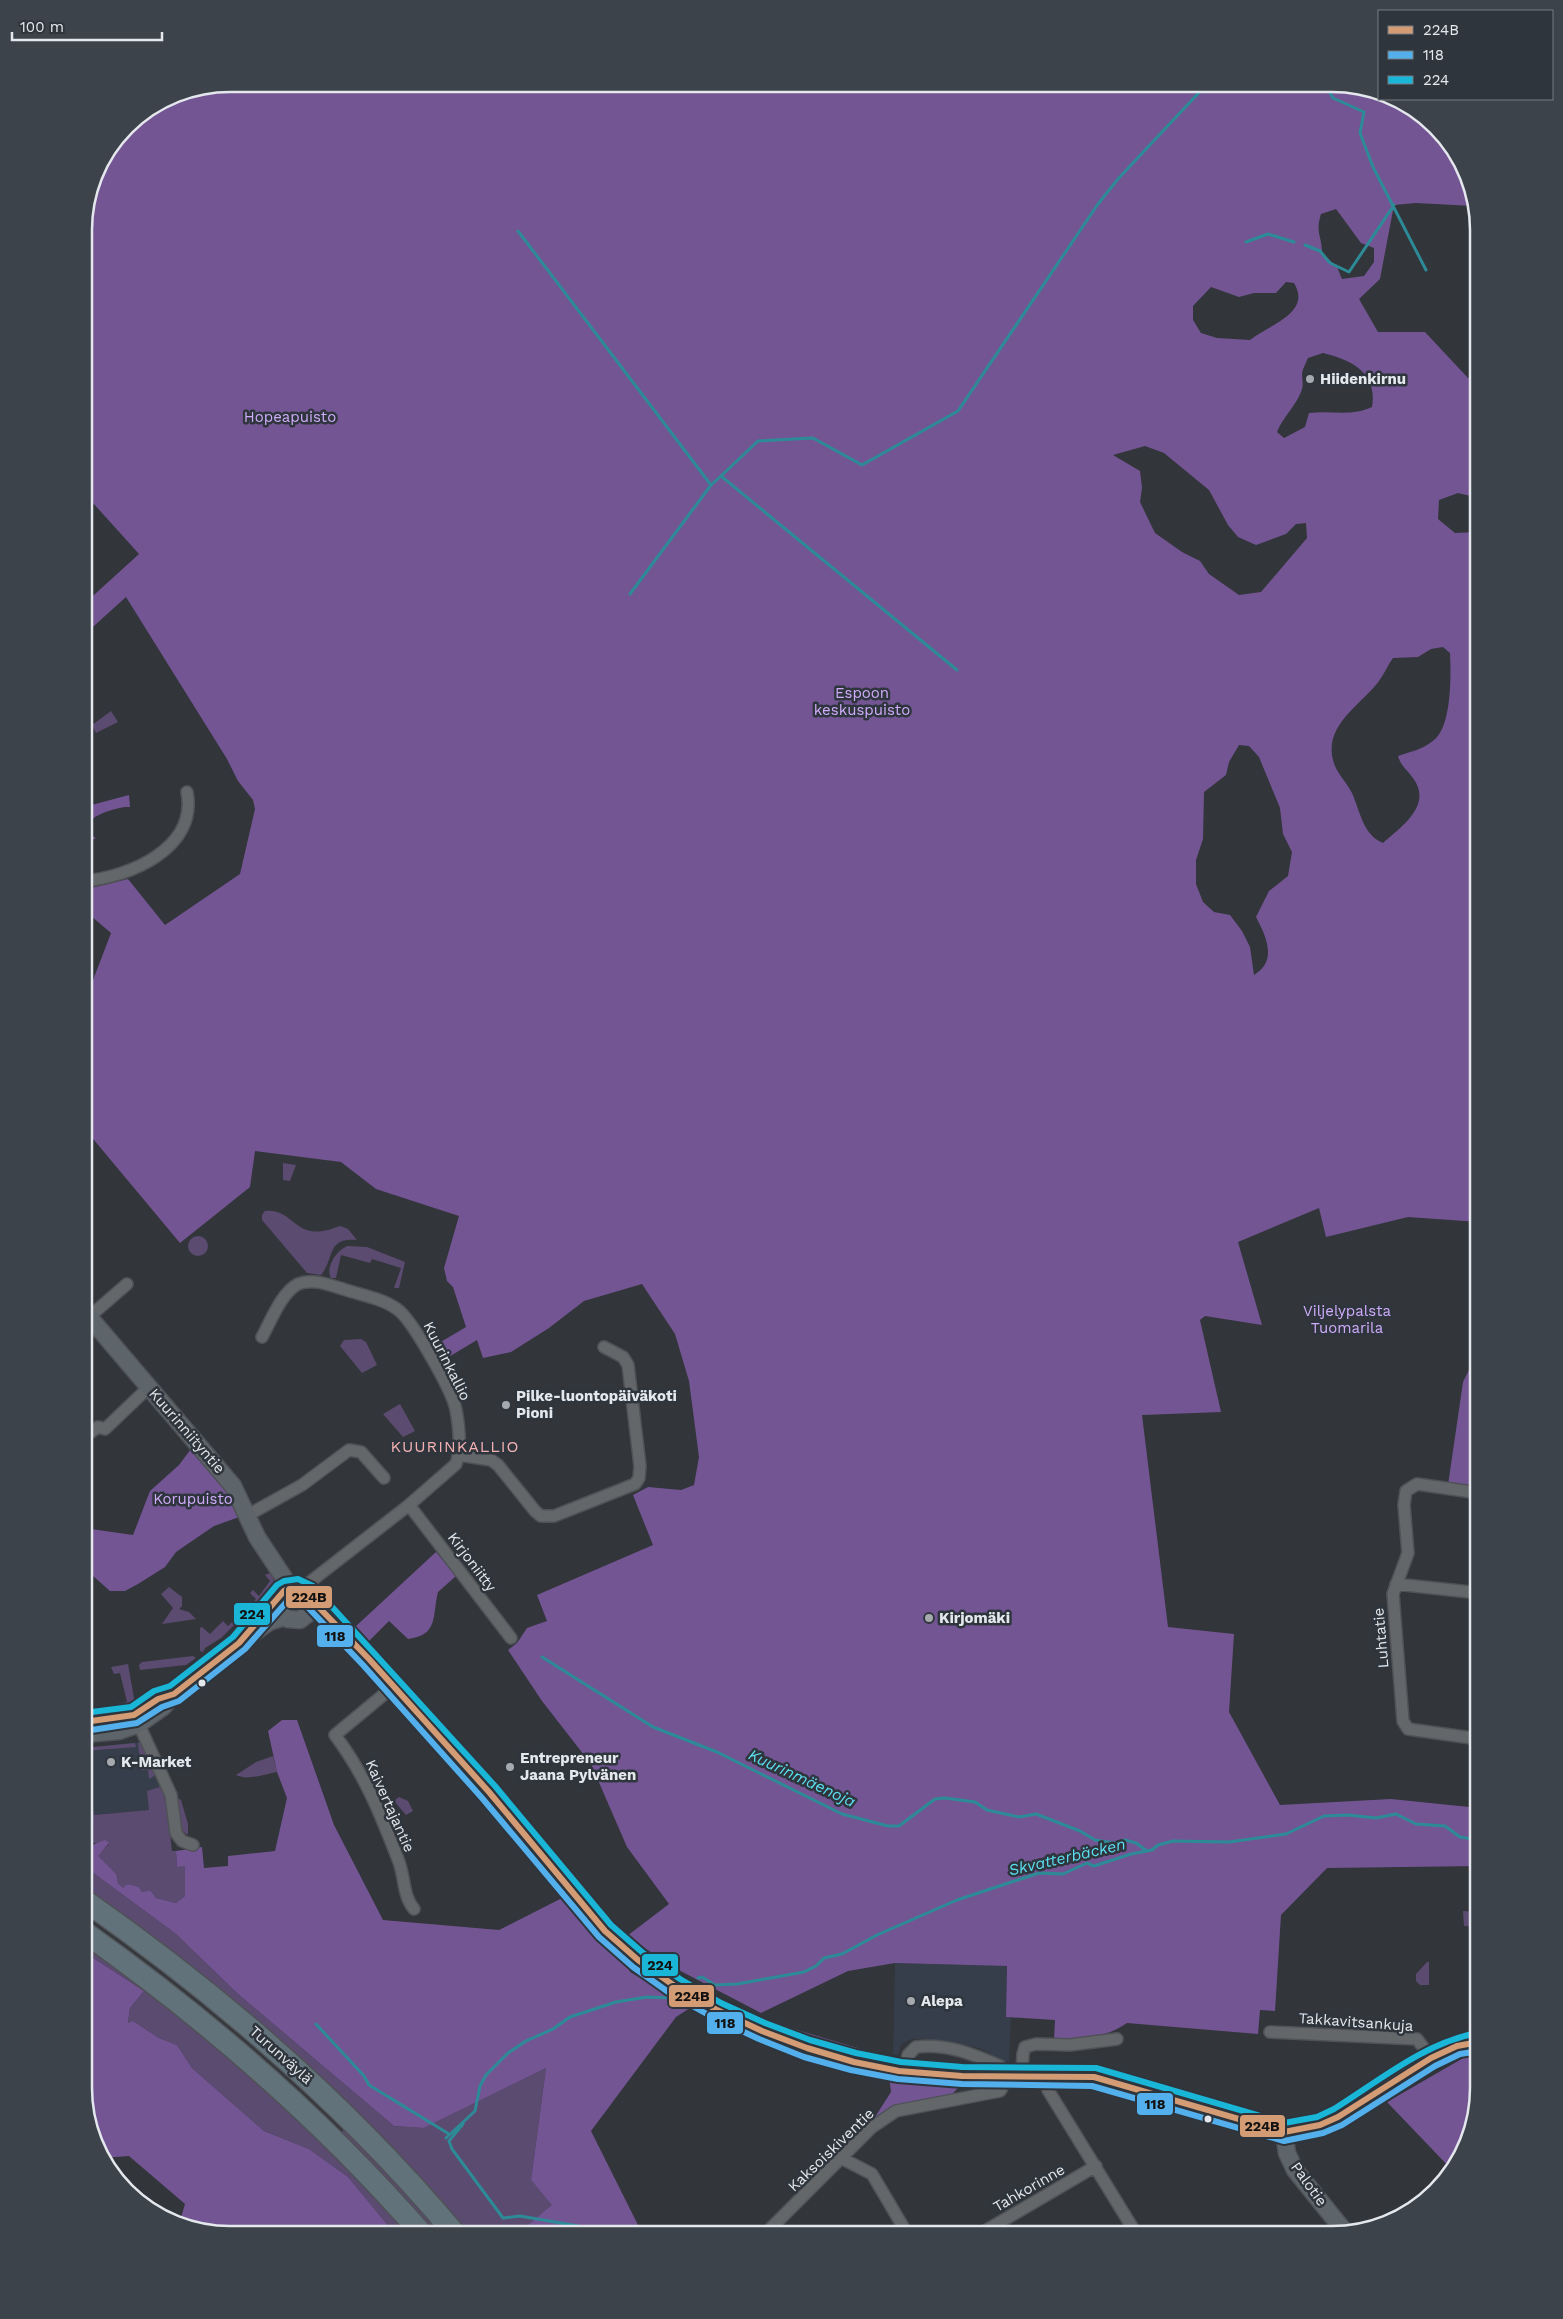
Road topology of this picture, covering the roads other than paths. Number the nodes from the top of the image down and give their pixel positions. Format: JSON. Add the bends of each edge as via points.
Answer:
{"nodes":[{"id":1,"x":187,"y":792,"type":"dead end"},
{"id":2,"x":93,"y":879,"type":"edge"},
{"id":3,"x":127,"y":1284,"type":"dead end"},
{"id":4,"x":92,"y":1312,"type":"edge"},
{"id":5,"x":92,"y":1324,"type":"edge"},
{"id":6,"x":262,"y":1337,"type":"dead end"},
{"id":7,"x":604,"y":1347,"type":"dead end"},
{"id":8,"x":149,"y":1387,"type":"junction"},
{"id":9,"x":92,"y":1431,"type":"edge"},
{"id":10,"x":458,"y":1455,"type":"junction"},
{"id":11,"x":384,"y":1478,"type":"dead end"},
{"id":12,"x":1470,"y":1492,"type":"edge"},
{"id":13,"x":409,"y":1505,"type":"junction"},
{"id":14,"x":248,"y":1515,"type":"junction"},
{"id":15,"x":1396,"y":1584,"type":"junction"},
{"id":16,"x":1470,"y":1591,"type":"edge"},
{"id":17,"x":296,"y":1593,"type":"junction"},
{"id":18,"x":284,"y":1617,"type":"junction"},
{"id":19,"x":306,"y":1617,"type":"junction"},
{"id":20,"x":511,"y":1638,"type":"dead end"},
{"id":21,"x":351,"y":1639,"type":"junction"},
{"id":22,"x":239,"y":1643,"type":"junction"},
{"id":23,"x":394,"y":1686,"type":"junction"},
{"id":24,"x":137,"y":1719,"type":"junction"},
{"id":25,"x":92,"y":1722,"type":"edge"},
{"id":26,"x":92,"y":1733,"type":"edge"},
{"id":27,"x":1470,"y":1738,"type":"edge"},
{"id":28,"x":193,"y":1845,"type":"dead end"},
{"id":29,"x":92,"y":1906,"type":"edge"},
{"id":30,"x":414,"y":1909,"type":"dead end"},
{"id":31,"x":92,"y":1938,"type":"edge"},
{"id":32,"x":1270,"y":2032,"type":"dead end"},
{"id":33,"x":1117,"y":2039,"type":"dead end"},
{"id":34,"x":1470,"y":2044,"type":"edge"},
{"id":35,"x":1431,"y":2058,"type":"junction"},
{"id":36,"x":905,"y":2072,"type":"junction"},
{"id":37,"x":1022,"y":2075,"type":"junction"},
{"id":38,"x":1046,"y":2075,"type":"junction"},
{"id":39,"x":1003,"y":2076,"type":"junction"},
{"id":40,"x":1284,"y":2132,"type":"junction"},
{"id":41,"x":843,"y":2159,"type":"junction"},
{"id":42,"x":1096,"y":2166,"type":"junction"},
{"id":43,"x":414,"y":2226,"type":"edge"},
{"id":44,"x":448,"y":2226,"type":"edge"},
{"id":45,"x":773,"y":2226,"type":"edge"},
{"id":46,"x":903,"y":2226,"type":"edge"},
{"id":47,"x":993,"y":2226,"type":"edge"},
{"id":48,"x":1132,"y":2226,"type":"edge"},
{"id":49,"x":1340,"y":2226,"type":"edge"}],
"edges":[{"from":1,"to":2,"type":"street","via":[[189,807],[184,828],[154,859],[123,873]]},
{"from":3,"to":4,"type":"street"},
{"from":5,"to":8,"type":"street","name":"Kuurinniityntie"},
{"from":6,"to":10,"type":"street","name":"Kuurinkallio","via":[[289,1291],[306,1282],[322,1283],[397,1309],[408,1319],[430,1356],[456,1409]]},
{"from":7,"to":10,"type":"street","via":[[623,1357],[630,1375],[640,1466],[639,1478],[634,1484],[554,1516],[543,1516],[535,1511],[498,1464]]},
{"from":8,"to":9,"type":"street","via":[[105,1429],[98,1427]]},
{"from":8,"to":14,"type":"street","name":"Kuurinniityntie","via":[[234,1486]]},
{"from":10,"to":13,"type":"street","via":[[456,1464]]},
{"from":11,"to":14,"type":"street","via":[[361,1452],[349,1450],[302,1485]]},
{"from":12,"to":15,"type":"street","name":"Luhtatie","via":[[1417,1484],[1406,1491],[1408,1553]]},
{"from":13,"to":17,"type":"street"},
{"from":13,"to":20,"type":"street","name":"Kirjoniitty"},
{"from":14,"to":17,"type":"street","name":"Kuurinniityntie","via":[[257,1537]]},
{"from":15,"to":16,"type":"street"},
{"from":15,"to":27,"type":"street","name":"Luhtatie","via":[[1393,1594],[1403,1721],[1408,1729]]},
{"from":17,"to":18,"type":"street","via":[[278,1606]]},
{"from":17,"to":19,"type":"street","via":[[311,1608]]},
{"from":17,"to":21,"type":"street"},
{"from":17,"to":22,"type":"street"},
{"from":18,"to":19,"type":"street","via":[[297,1620]]},
{"from":18,"to":22,"type":"street","via":[[268,1622]]},
{"from":19,"to":21,"type":"street"},
{"from":21,"to":23,"type":"street"},
{"from":22,"to":24,"type":"street","via":[[174,1694],[158,1699]]},
{"from":23,"to":30,"type":"street","name":"Kaivertajantie","via":[[334,1734],[367,1783],[400,1865],[408,1901]]},
{"from":23,"to":36,"type":"street","via":[[489,1792],[605,1931],[637,1961],[702,2001],[753,2027],[813,2050]]},
{"from":24,"to":25,"type":"street"},
{"from":24,"to":26,"type":"street","via":[[119,1731]]},
{"from":24,"to":28,"type":"street","via":[[170,1795],[176,1833],[182,1841]]},
{"from":29,"to":44,"type":"highway","name":"Turunväylä","via":[[201,1986],[269,2044],[370,2139]]},
{"from":31,"to":43,"type":"highway","name":"Turunväylä","via":[[240,2052],[348,2154]]},
{"from":32,"to":35,"type":"street","name":"Takkavitsankuja","via":[[1417,2039]]},
{"from":33,"to":37,"type":"street","via":[[1025,2047]]},
{"from":34,"to":35,"type":"street"},
{"from":35,"to":40,"type":"street","via":[[1338,2118]]},
{"from":36,"to":39,"type":"street"},
{"from":36,"to":39,"type":"street","via":[[911,2050],[932,2046],[987,2060],[1000,2066]]},
{"from":37,"to":38,"type":"street"},
{"from":37,"to":39,"type":"street"},
{"from":38,"to":40,"type":"street","via":[[1114,2082]]},
{"from":38,"to":42,"type":"street","via":[[1048,2090]]},
{"from":39,"to":41,"type":"street","name":"Kaksoiskiventie","via":[[1000,2091],[896,2111],[871,2128]]},
{"from":40,"to":49,"type":"street","name":"Palotie","via":[[1287,2153],[1295,2170]]},
{"from":41,"to":45,"type":"street","name":"Kaksoiskiventie"},
{"from":41,"to":46,"type":"street","via":[[872,2174]]},
{"from":42,"to":47,"type":"street","name":"Tahkorinne"},
{"from":42,"to":48,"type":"street"}]}
